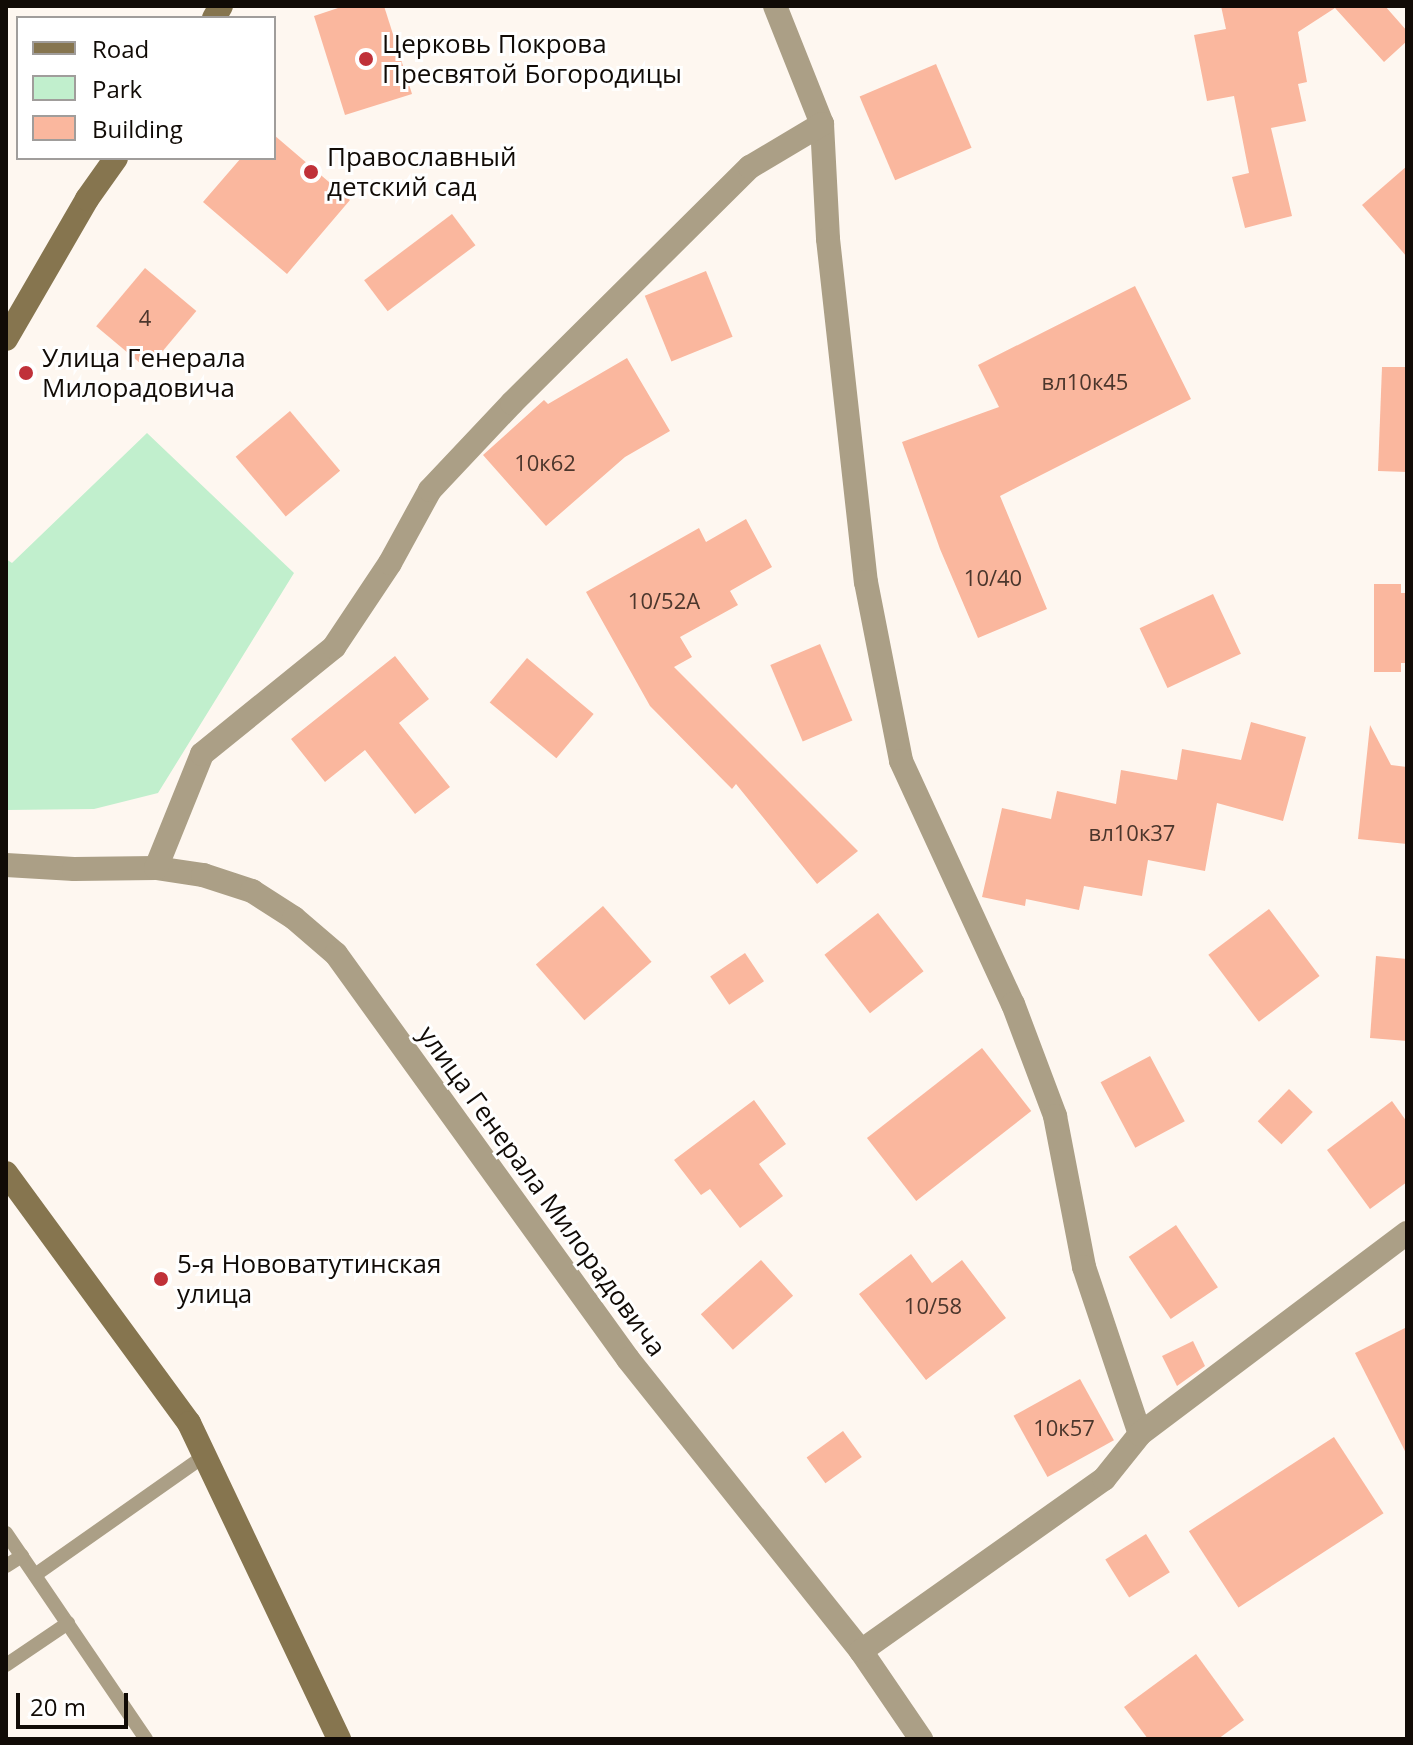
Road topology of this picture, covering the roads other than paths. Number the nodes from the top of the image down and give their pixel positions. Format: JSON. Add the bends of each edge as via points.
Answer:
{"nodes":[{"id":1,"x":775,"y":6,"type":"edge"},
{"id":2,"x":822,"y":124,"type":"junction"},
{"id":3,"x":115,"y":160,"type":"edge"},
{"id":4,"x":6,"y":339,"type":"edge"},
{"id":5,"x":6,"y":865,"type":"edge"},
{"id":6,"x":156,"y":868,"type":"junction"},
{"id":7,"x":6,"y":1173,"type":"edge"},
{"id":8,"x":1407,"y":1233,"type":"edge"},
{"id":9,"x":1140,"y":1434,"type":"junction"},
{"id":10,"x":206,"y":1455,"type":"junction"},
{"id":11,"x":6,"y":1533,"type":"edge"},
{"id":12,"x":22,"y":1556,"type":"junction"},
{"id":13,"x":6,"y":1566,"type":"edge"},
{"id":14,"x":35,"y":1575,"type":"junction"},
{"id":15,"x":68,"y":1623,"type":"junction"},
{"id":16,"x":861,"y":1651,"type":"junction"},
{"id":17,"x":6,"y":1665,"type":"edge"},
{"id":18,"x":146,"y":1739,"type":"edge"},
{"id":19,"x":339,"y":1739,"type":"edge"},
{"id":20,"x":921,"y":1739,"type":"edge"}],
"edges":[{"from":1,"to":2,"type":"street"},
{"from":2,"to":6,"type":"street","via":[[750,167],[430,490],[334,647],[202,754]]},
{"from":2,"to":9,"type":"street","via":[[828,239],[866,582],[901,761],[1013,1004],[1055,1116],[1084,1267]]},
{"from":3,"to":4,"type":"street"},
{"from":5,"to":6,"type":"street","name":"улица Генерала Милорадовича"},
{"from":6,"to":16,"type":"street","name":"улица Генерала Милорадовича","via":[[203,875],[252,891],[336,954],[628,1359]]},
{"from":7,"to":10,"type":"street","via":[[189,1423]]},
{"from":8,"to":9,"type":"street"},
{"from":9,"to":16,"type":"street","via":[[1104,1479]]},
{"from":10,"to":14,"type":"lane"},
{"from":10,"to":19,"type":"street"},
{"from":11,"to":12,"type":"lane"},
{"from":12,"to":13,"type":"lane"},
{"from":12,"to":14,"type":"lane"},
{"from":14,"to":15,"type":"lane"},
{"from":15,"to":17,"type":"lane"},
{"from":15,"to":18,"type":"lane"},
{"from":16,"to":20,"type":"street","name":"улица Генерала Милорадовича"}]}
